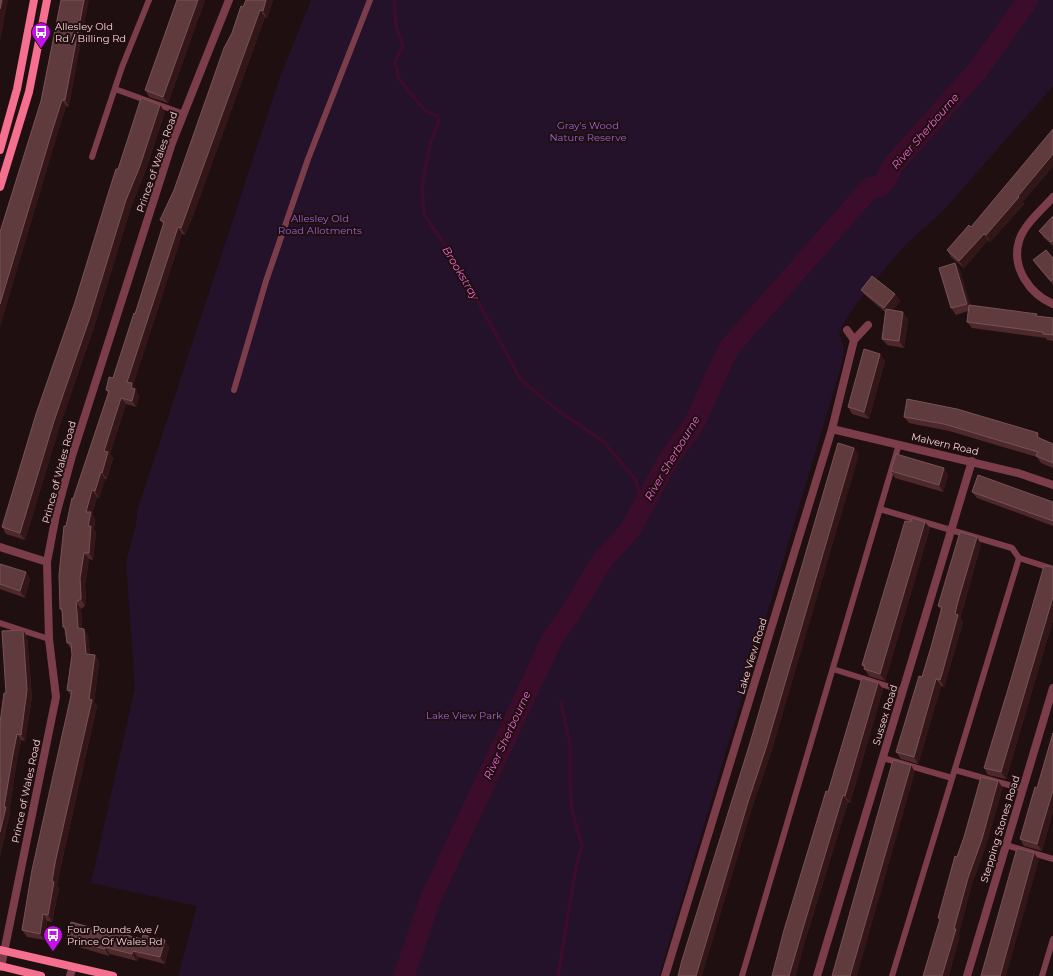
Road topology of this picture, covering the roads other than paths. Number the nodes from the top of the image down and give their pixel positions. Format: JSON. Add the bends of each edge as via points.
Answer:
{"nodes":[{"id":1,"x":34,"y":0,"type":"edge"},
{"id":2,"x":47,"y":0,"type":"edge"},
{"id":3,"x":149,"y":0,"type":"edge"},
{"id":4,"x":229,"y":0,"type":"edge"},
{"id":5,"x":370,"y":0,"type":"edge"},
{"id":6,"x":115,"y":89,"type":"junction"},
{"id":7,"x":184,"y":114,"type":"junction"},
{"id":8,"x":0,"y":150,"type":"edge"},
{"id":9,"x":92,"y":157,"type":"dead end"},
{"id":10,"x":0,"y":187,"type":"edge"},
{"id":11,"x":1053,"y":197,"type":"edge"},
{"id":12,"x":1053,"y":304,"type":"edge"},
{"id":13,"x":868,"y":325,"type":"dead end"},
{"id":14,"x":847,"y":330,"type":"dead end"},
{"id":15,"x":854,"y":340,"type":"junction"},
{"id":16,"x":234,"y":390,"type":"dead end"},
{"id":17,"x":832,"y":428,"type":"junction"},
{"id":18,"x":899,"y":444,"type":"junction"},
{"id":19,"x":972,"y":461,"type":"junction"},
{"id":20,"x":1053,"y":485,"type":"edge"},
{"id":21,"x":880,"y":509,"type":"junction"},
{"id":22,"x":952,"y":530,"type":"junction"},
{"id":23,"x":0,"y":547,"type":"edge"},
{"id":24,"x":1019,"y":558,"type":"junction"},
{"id":25,"x":47,"y":562,"type":"junction"},
{"id":26,"x":1053,"y":569,"type":"edge"},
{"id":27,"x":0,"y":623,"type":"edge"},
{"id":28,"x":49,"y":639,"type":"junction"},
{"id":29,"x":832,"y":669,"type":"junction"},
{"id":30,"x":1053,"y":688,"type":"edge"},
{"id":31,"x":903,"y":691,"type":"junction"},
{"id":32,"x":883,"y":758,"type":"junction"},
{"id":33,"x":955,"y":770,"type":"junction"},
{"id":34,"x":952,"y":778,"type":"junction"},
{"id":35,"x":1023,"y":789,"type":"junction"},
{"id":36,"x":1006,"y":845,"type":"junction"},
{"id":37,"x":1053,"y":859,"type":"edge"},
{"id":38,"x":1053,"y":939,"type":"edge"},
{"id":39,"x":2,"y":950,"type":"edge"},
{"id":40,"x":0,"y":967,"type":"edge"},
{"id":41,"x":73,"y":967,"type":"junction"},
{"id":42,"x":41,"y":976,"type":"edge"},
{"id":43,"x":70,"y":976,"type":"edge"},
{"id":44,"x":113,"y":976,"type":"edge"},
{"id":45,"x":665,"y":976,"type":"edge"},
{"id":46,"x":742,"y":976,"type":"edge"},
{"id":47,"x":817,"y":976,"type":"edge"},
{"id":48,"x":892,"y":976,"type":"edge"},
{"id":49,"x":967,"y":976,"type":"edge"},
{"id":50,"x":1042,"y":976,"type":"edge"}],
"edges":[{"from":1,"to":8,"type":"main road","via":[[17,89]]},
{"from":2,"to":10,"type":"main road","via":[[29,92]]},
{"from":3,"to":6,"type":"lane"},
{"from":4,"to":7,"type":"street","name":"Prince of Wales Road"},
{"from":5,"to":16,"type":"lane","via":[[308,159],[266,281]]},
{"from":6,"to":7,"type":"lane"},
{"from":6,"to":9,"type":"lane"},
{"from":7,"to":25,"type":"street","name":"Prince of Wales Road","via":[[172,143],[72,456],[56,515]]},
{"from":11,"to":12,"type":"street","via":[[1028,225],[1019,241],[1018,251],[1020,269],[1027,284],[1037,295]]},
{"from":13,"to":15,"type":"street","name":"Lake View Road"},
{"from":14,"to":15,"type":"street"},
{"from":15,"to":17,"type":"street","name":"Lake View Road"},
{"from":17,"to":18,"type":"street","name":"Malvern Road"},
{"from":17,"to":45,"type":"street","name":"Lake View Road"},
{"from":18,"to":19,"type":"street","name":"Malvern Road"},
{"from":18,"to":21,"type":"lane"},
{"from":19,"to":20,"type":"street","name":"Malvern Road","via":[[1018,472]]},
{"from":19,"to":22,"type":"street","name":"Sussex Road"},
{"from":21,"to":22,"type":"lane"},
{"from":21,"to":29,"type":"lane"},
{"from":22,"to":24,"type":"lane","via":[[1012,548]]},
{"from":22,"to":31,"type":"street","name":"Sussex Road"},
{"from":23,"to":25,"type":"street"},
{"from":24,"to":26,"type":"lane"},
{"from":24,"to":33,"type":"lane"},
{"from":25,"to":28,"type":"street","name":"Prince of Wales Road"},
{"from":27,"to":28,"type":"lane"},
{"from":28,"to":39,"type":"street","name":"Prince of Wales Road","via":[[55,702]]},
{"from":29,"to":31,"type":"lane"},
{"from":29,"to":46,"type":"lane"},
{"from":30,"to":35,"type":"street","name":"Stepping Stones Road"},
{"from":31,"to":32,"type":"street","name":"Sussex Road"},
{"from":32,"to":34,"type":"lane"},
{"from":32,"to":47,"type":"street","name":"Sussex Road"},
{"from":33,"to":34,"type":"lane"},
{"from":33,"to":35,"type":"lane"},
{"from":34,"to":48,"type":"lane"},
{"from":35,"to":36,"type":"street","name":"Stepping Stones Road"},
{"from":36,"to":37,"type":"lane"},
{"from":36,"to":49,"type":"street","name":"Stepping Stones Road"},
{"from":38,"to":50,"type":"lane"},
{"from":39,"to":40,"type":"street","name":"Prince of Wales Road"},
{"from":39,"to":41,"type":"main road"},
{"from":40,"to":42,"type":"main road"},
{"from":41,"to":43,"type":"street"},
{"from":41,"to":44,"type":"main road"}]}
